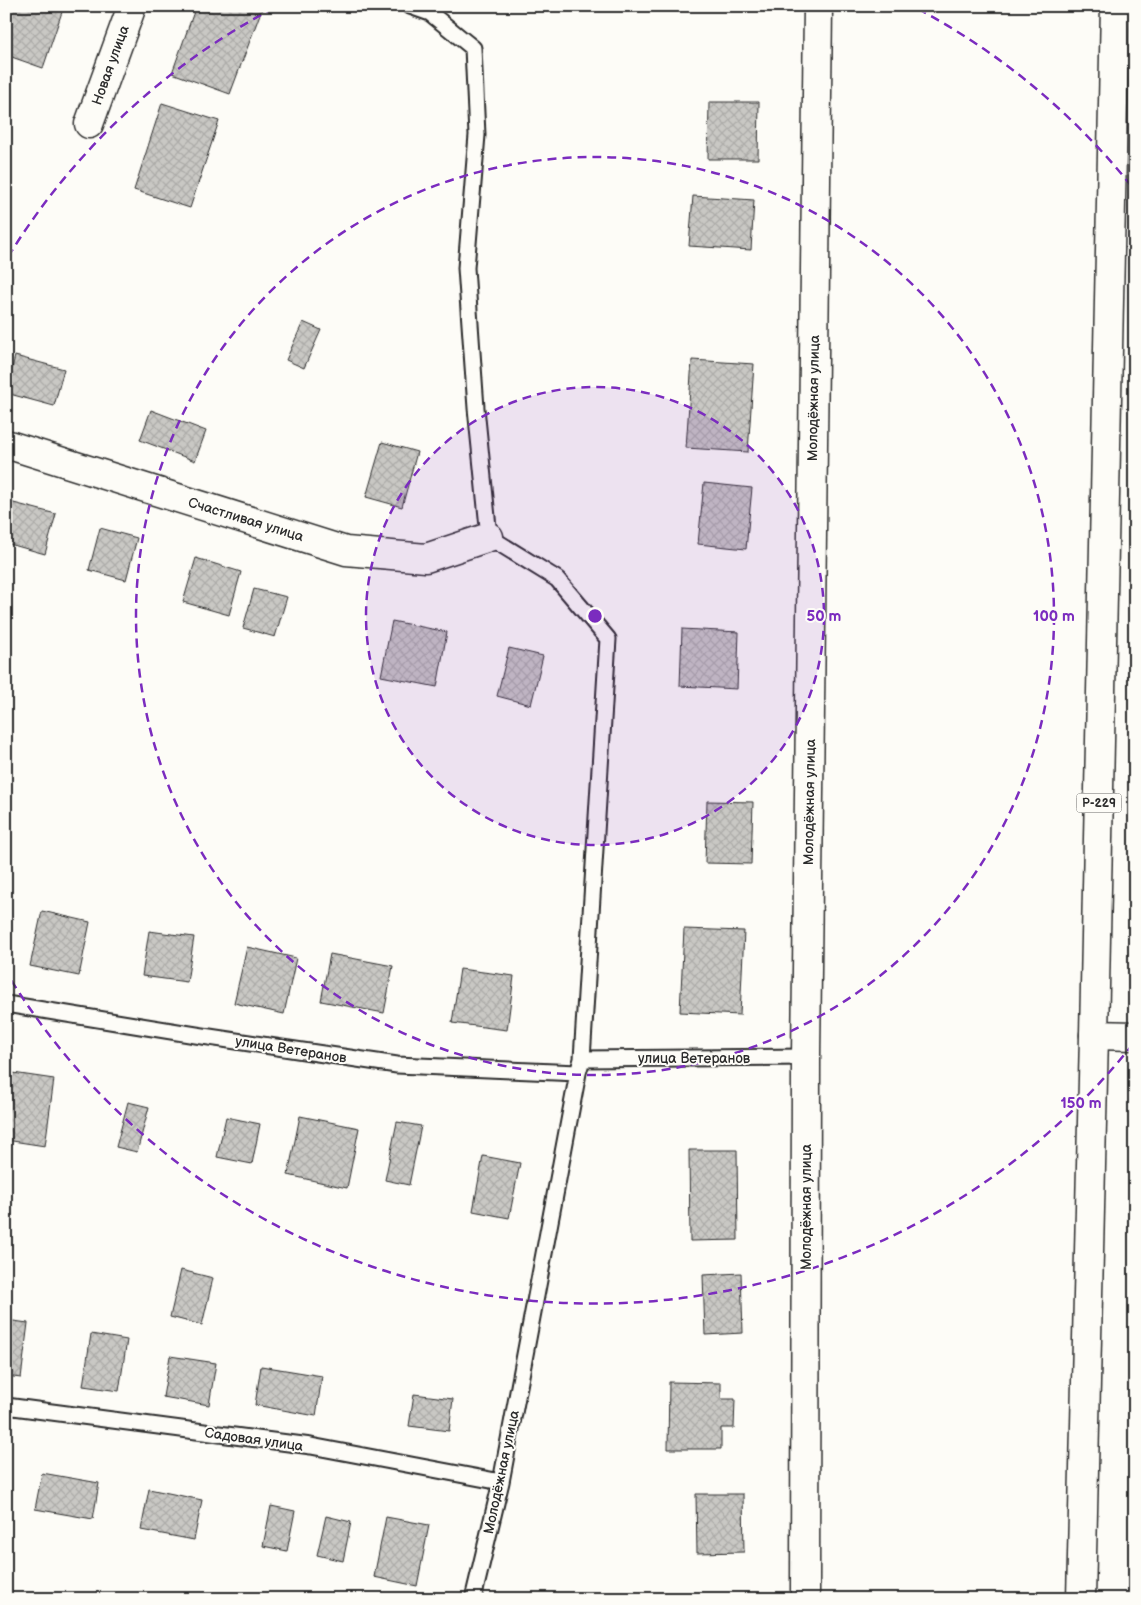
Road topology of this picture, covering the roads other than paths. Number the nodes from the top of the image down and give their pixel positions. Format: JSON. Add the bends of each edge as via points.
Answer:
{"nodes":[{"id":1,"x":132,"y":6,"type":"edge"},
{"id":2,"x":410,"y":6,"type":"edge"},
{"id":3,"x":818,"y":6,"type":"edge"},
{"id":4,"x":1114,"y":6,"type":"edge"},
{"id":5,"x":89,"y":124,"type":"dead end"},
{"id":6,"x":6,"y":444,"type":"edge"},
{"id":7,"x":489,"y":537,"type":"junction"},
{"id":8,"x":6,"y":1004,"type":"edge"},
{"id":9,"x":1094,"y":1036,"type":"junction"},
{"id":10,"x":1135,"y":1036,"type":"edge"},
{"id":11,"x":806,"y":1057,"type":"junction"},
{"id":12,"x":580,"y":1066,"type":"junction"},
{"id":13,"x":6,"y":1406,"type":"edge"},
{"id":14,"x":501,"y":1482,"type":"junction"},
{"id":15,"x":473,"y":1599,"type":"edge"},
{"id":16,"x":805,"y":1599,"type":"edge"},
{"id":17,"x":1081,"y":1599,"type":"edge"}],
"edges":[{"from":1,"to":5,"type":"street","name":"Новая улица"},
{"from":2,"to":7,"type":"lane","via":[[430,14],[473,48],[477,135],[466,268]]},
{"from":3,"to":11,"type":"street","name":"Молодёжная улица"},
{"from":4,"to":9,"type":"street","number":"Р-229"},
{"from":6,"to":7,"type":"street","name":"Счастливая улица","via":[[346,551],[426,558]]},
{"from":7,"to":12,"type":"lane","name":"Молодёжная улица","via":[[556,579],[608,639]]},
{"from":8,"to":12,"type":"lane","name":"улица Ветеранов","via":[[397,1066]]},
{"from":9,"to":10,"type":"street"},
{"from":9,"to":17,"type":"street","number":"Р-229"},
{"from":11,"to":12,"type":"lane","name":"улица Ветеранов"},
{"from":11,"to":16,"type":"street","name":"Молодёжная улица"},
{"from":12,"to":14,"type":"lane","name":"Молодёжная улица"},
{"from":13,"to":14,"type":"lane","name":"Садовая улица","via":[[311,1446]]},
{"from":14,"to":15,"type":"lane","name":"Молодёжная улица"}]}
